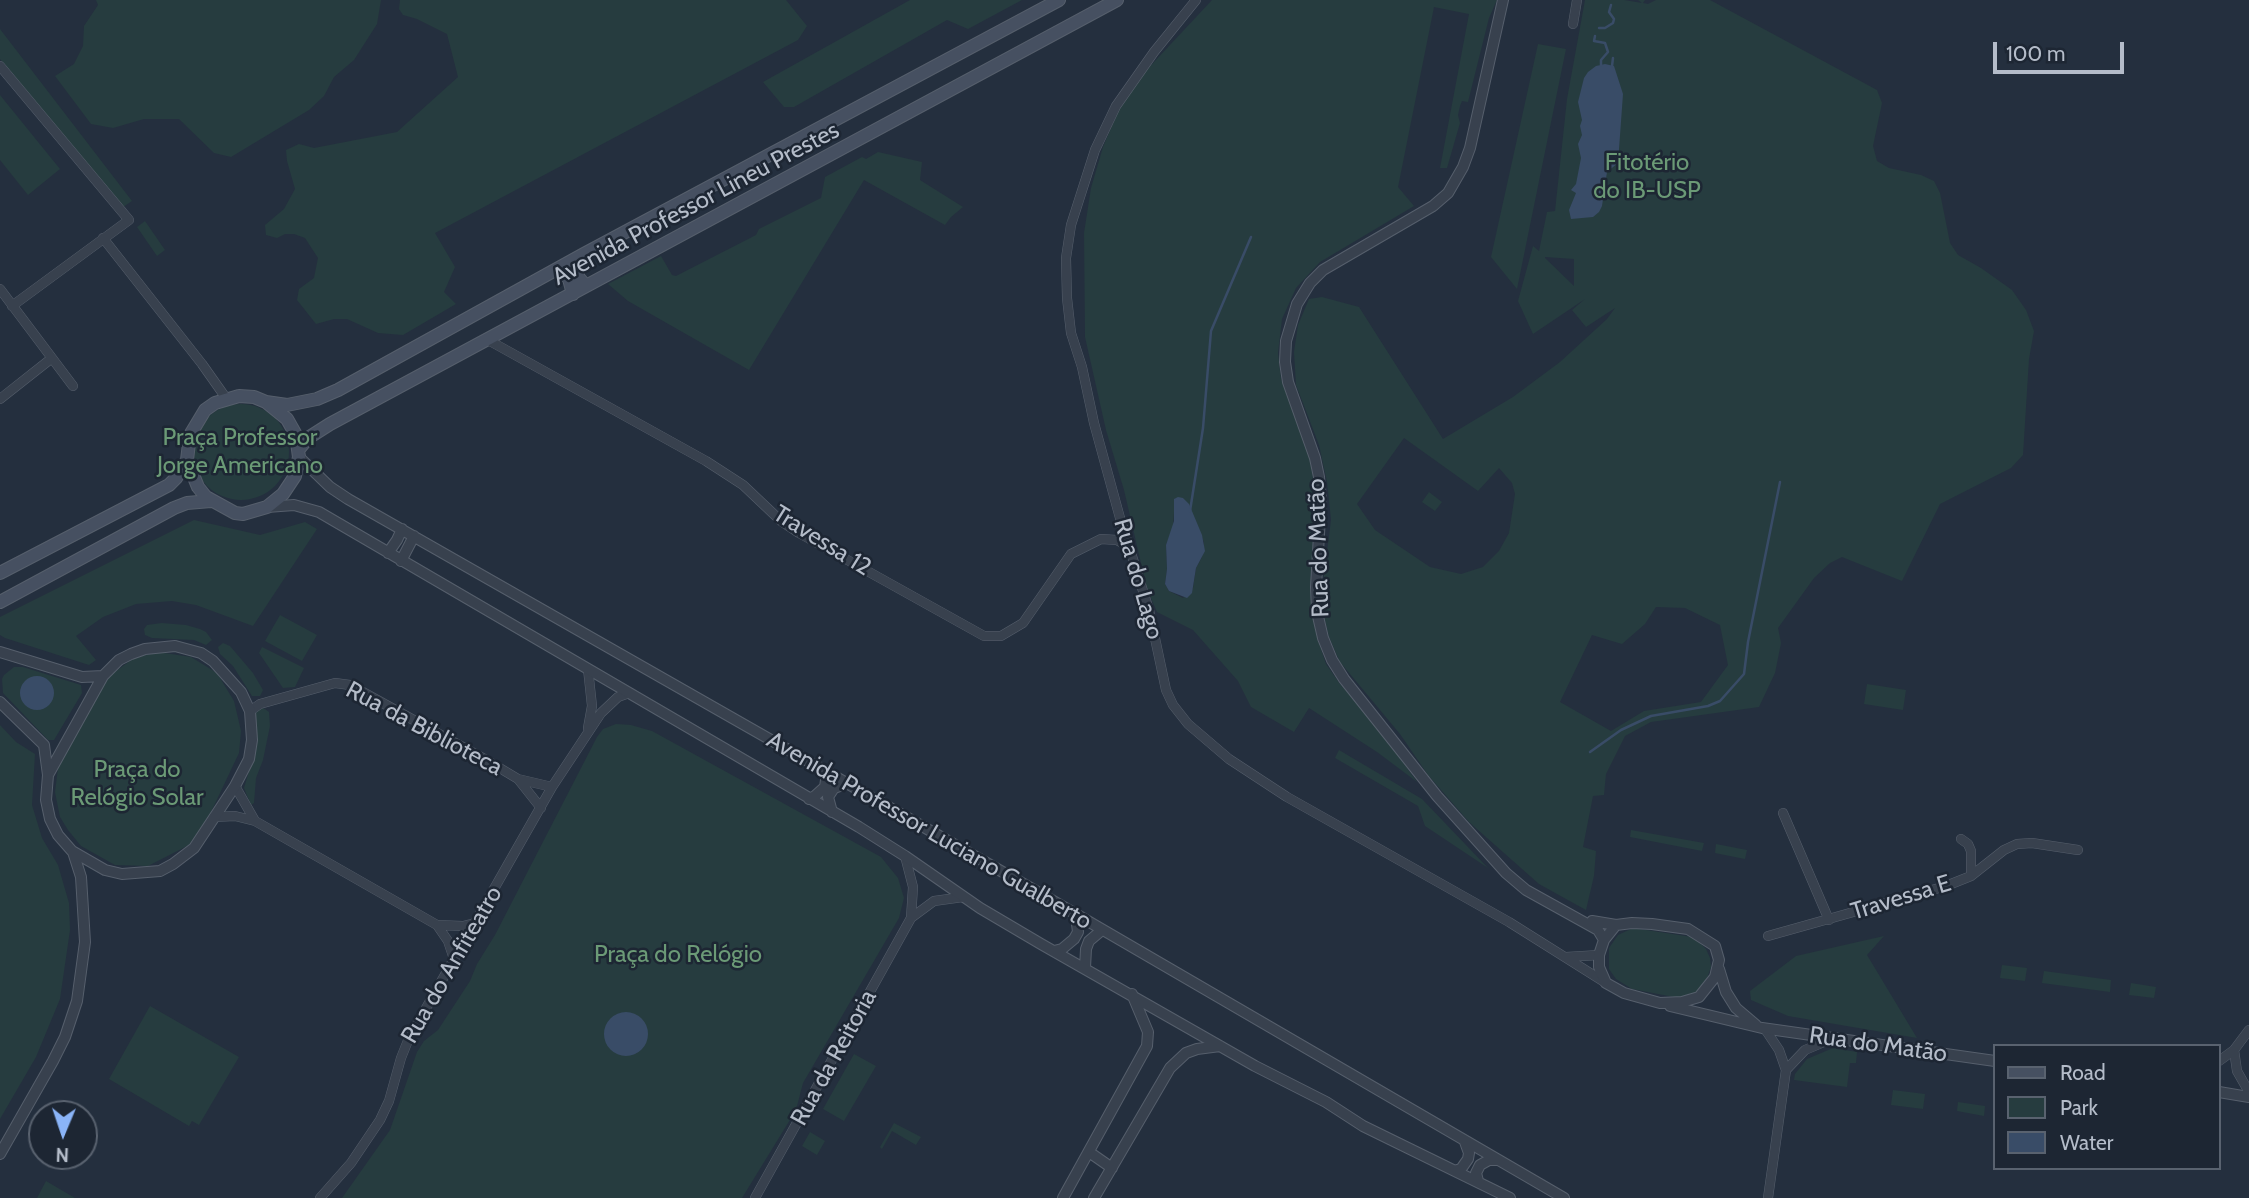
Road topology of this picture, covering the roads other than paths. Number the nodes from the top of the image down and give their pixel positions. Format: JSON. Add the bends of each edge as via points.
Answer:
{"nodes":[{"id":1,"x":1059,"y":0,"type":"edge"},
{"id":2,"x":1117,"y":0,"type":"edge"},
{"id":3,"x":1196,"y":0,"type":"edge"},
{"id":4,"x":1503,"y":0,"type":"edge"},
{"id":5,"x":1577,"y":0,"type":"edge"},
{"id":6,"x":1182,"y":2,"type":"dead end"},
{"id":7,"x":1103,"y":4,"type":"edge"},
{"id":8,"x":1180,"y":18,"type":"junction"},
{"id":9,"x":1573,"y":24,"type":"dead end"},
{"id":10,"x":0,"y":66,"type":"edge"},
{"id":11,"x":103,"y":238,"type":"junction"},
{"id":12,"x":573,"y":261,"type":"junction"},
{"id":13,"x":559,"y":268,"type":"junction"},
{"id":14,"x":586,"y":286,"type":"junction"},
{"id":15,"x":0,"y":289,"type":"edge"},
{"id":16,"x":573,"y":294,"type":"junction"},
{"id":17,"x":12,"y":306,"type":"junction"},
{"id":18,"x":488,"y":340,"type":"junction"},
{"id":19,"x":52,"y":359,"type":"junction"},
{"id":20,"x":73,"y":386,"type":"dead end"},
{"id":21,"x":226,"y":398,"type":"junction"},
{"id":22,"x":0,"y":399,"type":"edge"},
{"id":23,"x":266,"y":402,"type":"junction"},
{"id":24,"x":299,"y":453,"type":"junction"},
{"id":25,"x":187,"y":460,"type":"junction"},
{"id":26,"x":211,"y":501,"type":"junction"},
{"id":27,"x":267,"y":507,"type":"junction"},
{"id":28,"x":1120,"y":518,"type":"junction"},
{"id":29,"x":402,"y":529,"type":"junction"},
{"id":30,"x":414,"y":536,"type":"junction"},
{"id":31,"x":1101,"y":539,"type":"junction"},
{"id":32,"x":1128,"y":547,"type":"junction"},
{"id":33,"x":388,"y":554,"type":"junction"},
{"id":34,"x":401,"y":561,"type":"junction"},
{"id":35,"x":0,"y":573,"type":"edge"},
{"id":36,"x":0,"y":602,"type":"edge"},
{"id":37,"x":0,"y":652,"type":"edge"},
{"id":38,"x":588,"y":669,"type":"junction"},
{"id":39,"x":103,"y":676,"type":"junction"},
{"id":40,"x":629,"y":693,"type":"junction"},
{"id":41,"x":0,"y":702,"type":"edge"},
{"id":42,"x":250,"y":711,"type":"junction"},
{"id":43,"x":588,"y":730,"type":"junction"},
{"id":44,"x":827,"y":773,"type":"junction"},
{"id":45,"x":48,"y":775,"type":"junction"},
{"id":46,"x":518,"y":779,"type":"junction"},
{"id":47,"x":845,"y":784,"type":"junction"},
{"id":48,"x":235,"y":786,"type":"junction"},
{"id":49,"x":552,"y":787,"type":"junction"},
{"id":50,"x":809,"y":799,"type":"junction"},
{"id":51,"x":541,"y":807,"type":"junction"},
{"id":52,"x":832,"y":812,"type":"junction"},
{"id":53,"x":1783,"y":813,"type":"dead end"},
{"id":54,"x":214,"y":817,"type":"junction"},
{"id":55,"x":255,"y":821,"type":"junction"},
{"id":56,"x":1961,"y":839,"type":"dead end"},
{"id":57,"x":2078,"y":849,"type":"dead end"},
{"id":58,"x":72,"y":851,"type":"junction"},
{"id":59,"x":905,"y":856,"type":"junction"},
{"id":60,"x":96,"y":866,"type":"junction"},
{"id":61,"x":1971,"y":876,"type":"junction"},
{"id":62,"x":81,"y":880,"type":"junction"},
{"id":63,"x":963,"y":897,"type":"junction"},
{"id":64,"x":1076,"y":916,"type":"junction"},
{"id":65,"x":1579,"y":917,"type":"junction"},
{"id":66,"x":911,"y":918,"type":"junction"},
{"id":67,"x":1829,"y":919,"type":"junction"},
{"id":68,"x":475,"y":923,"type":"junction"},
{"id":69,"x":437,"y":925,"type":"junction"},
{"id":70,"x":1616,"y":925,"type":"junction"},
{"id":71,"x":1102,"y":930,"type":"junction"},
{"id":72,"x":1768,"y":936,"type":"dead end"},
{"id":73,"x":1604,"y":940,"type":"junction"},
{"id":74,"x":1054,"y":951,"type":"junction"},
{"id":75,"x":1599,"y":955,"type":"junction"},
{"id":76,"x":1566,"y":957,"type":"junction"},
{"id":77,"x":454,"y":960,"type":"junction"},
{"id":78,"x":1085,"y":968,"type":"junction"},
{"id":79,"x":1719,"y":968,"type":"junction"},
{"id":80,"x":1606,"y":982,"type":"junction"},
{"id":81,"x":1132,"y":994,"type":"junction"},
{"id":82,"x":1660,"y":1003,"type":"junction"},
{"id":83,"x":1763,"y":1029,"type":"junction"},
{"id":84,"x":2249,"y":1030,"type":"edge"},
{"id":85,"x":1831,"y":1039,"type":"junction"},
{"id":86,"x":1221,"y":1046,"type":"junction"},
{"id":87,"x":2234,"y":1050,"type":"junction"},
{"id":88,"x":2221,"y":1060,"type":"edge"},
{"id":89,"x":1994,"y":1061,"type":"edge"},
{"id":90,"x":1786,"y":1070,"type":"junction"},
{"id":91,"x":2221,"y":1093,"type":"edge"},
{"id":92,"x":2249,"y":1094,"type":"edge"},
{"id":93,"x":1465,"y":1141,"type":"junction"},
{"id":94,"x":1089,"y":1152,"type":"junction"},
{"id":95,"x":0,"y":1154,"type":"edge"},
{"id":96,"x":1498,"y":1160,"type":"junction"},
{"id":97,"x":1112,"y":1168,"type":"junction"},
{"id":98,"x":1457,"y":1170,"type":"junction"},
{"id":99,"x":1478,"y":1181,"type":"junction"},
{"id":100,"x":320,"y":1198,"type":"edge"},
{"id":101,"x":755,"y":1198,"type":"edge"},
{"id":102,"x":1063,"y":1198,"type":"edge"},
{"id":103,"x":1094,"y":1198,"type":"edge"},
{"id":104,"x":1510,"y":1198,"type":"edge"},
{"id":105,"x":1564,"y":1198,"type":"edge"},
{"id":106,"x":1768,"y":1198,"type":"edge"}],
"edges":[{"from":1,"to":12,"type":"main road","name":"Avenida Professor Lineu Prestes"},
{"from":2,"to":7,"type":"main road","name":"Avenida Professor Lineu Prestes"},
{"from":3,"to":8,"type":"street","name":"Rua do Lago"},
{"from":4,"to":65,"type":"street","name":"Rua do Matão","via":[[1470,148],[1448,193],[1322,270],[1297,304],[1285,362],[1319,477],[1317,612],[1332,660],[1437,796],[1492,858],[1526,890]]},
{"from":5,"to":9,"type":"street"},
{"from":6,"to":8,"type":"street","name":"Rua do Lago"},
{"from":7,"to":14,"type":"main road","name":"Avenida Professor Lineu Prestes"},
{"from":8,"to":28,"type":"street","name":"Rua do Lago","via":[[1116,106],[1071,225],[1066,258],[1071,333]]},
{"from":10,"to":11,"type":"street","via":[[129,220]]},
{"from":11,"to":17,"type":"street"},
{"from":11,"to":21,"type":"street"},
{"from":12,"to":13,"type":"main road","name":"Avenida Professor Lineu Prestes"},
{"from":12,"to":14,"type":"main road"},
{"from":13,"to":16,"type":"main road","via":[[569,279]]},
{"from":13,"to":23,"type":"main road","name":"Avenida Professor Lineu Prestes","via":[[322,397],[287,405]]},
{"from":14,"to":16,"type":"main road","name":"Avenida Professor Lineu Prestes"},
{"from":15,"to":17,"type":"street"},
{"from":16,"to":18,"type":"main road","name":"Avenida Professor Lineu Prestes"},
{"from":17,"to":19,"type":"street"},
{"from":18,"to":24,"type":"main road","name":"Avenida Professor Lineu Prestes","via":[[330,424],[309,438]]},
{"from":18,"to":31,"type":"street","name":"Travessa 12","via":[[706,461],[743,485],[799,533],[984,636],[1001,636],[1023,623],[1067,558]]},
{"from":19,"to":20,"type":"street"},
{"from":19,"to":22,"type":"street"},
{"from":21,"to":23,"type":"main road","via":[[247,396]]},
{"from":21,"to":25,"type":"main road","via":[[205,410],[196,422]]},
{"from":23,"to":24,"type":"main road","via":[[287,419]]},
{"from":24,"to":27,"type":"main road","via":[[289,487]]},
{"from":24,"to":29,"type":"street","name":"Avenida Professor Luciano Gualberto","via":[[330,487]]},
{"from":25,"to":26,"type":"main road","via":[[198,487]]},
{"from":25,"to":35,"type":"main road","via":[[169,485]]},
{"from":26,"to":27,"type":"main road","via":[[243,514]]},
{"from":26,"to":36,"type":"main road","via":[[174,508]]},
{"from":27,"to":33,"type":"street","name":"Avenida Professor Luciano Gualberto","via":[[294,505],[318,512]]},
{"from":28,"to":31,"type":"street","name":"Travessa 12"},
{"from":28,"to":32,"type":"street","name":"Rua do Lago"},
{"from":29,"to":30,"type":"street","name":"Avenida Professor Luciano Gualberto"},
{"from":29,"to":33,"type":"street"},
{"from":30,"to":34,"type":"street"},
{"from":30,"to":44,"type":"street","name":"Avenida Professor Luciano Gualberto"},
{"from":31,"to":32,"type":"street","via":[[1117,540]]},
{"from":32,"to":76,"type":"street","name":"Rua do Lago","via":[[1149,610],[1166,690],[1188,724],[1229,759],[1287,797]]},
{"from":33,"to":34,"type":"street","name":"Avenida Professor Luciano Gualberto"},
{"from":34,"to":38,"type":"street","name":"Avenida Professor Luciano Gualberto"},
{"from":37,"to":39,"type":"street","via":[[82,677]]},
{"from":38,"to":40,"type":"street","name":"Avenida Professor Luciano Gualberto"},
{"from":38,"to":43,"type":"street","name":"Rua do Anfiteatro","via":[[592,706]]},
{"from":39,"to":42,"type":"street","via":[[131,654],[175,646],[213,661],[234,682]]},
{"from":39,"to":45,"type":"street"},
{"from":40,"to":43,"type":"street","name":"Rua do Anfiteatro","via":[[610,703]]},
{"from":40,"to":50,"type":"street","name":"Avenida Professor Luciano Gualberto"},
{"from":41,"to":45,"type":"street","via":[[44,745]]},
{"from":42,"to":46,"type":"street","name":"Rua da Biblioteca","via":[[335,682],[350,685]]},
{"from":42,"to":48,"type":"street","via":[[249,759]]},
{"from":43,"to":49,"type":"street","name":"Rua do Anfiteatro"},
{"from":44,"to":47,"type":"street","name":"Avenida Professor Luciano Gualberto"},
{"from":44,"to":50,"type":"street","via":[[825,787]]},
{"from":45,"to":58,"type":"street","via":[[50,819]]},
{"from":46,"to":49,"type":"street","name":"Rua da Biblioteca"},
{"from":46,"to":51,"type":"street","name":"Rua da Biblioteca"},
{"from":47,"to":52,"type":"street","via":[[830,792]]},
{"from":47,"to":64,"type":"street","name":"Avenida Professor Luciano Gualberto"},
{"from":48,"to":54,"type":"street"},
{"from":48,"to":55,"type":"street"},
{"from":49,"to":51,"type":"street","name":"Rua do Anfiteatro"},
{"from":50,"to":52,"type":"street","name":"Avenida Professor Luciano Gualberto"},
{"from":51,"to":68,"type":"street","name":"Rua do Anfiteatro"},
{"from":52,"to":59,"type":"street","name":"Avenida Professor Luciano Gualberto"},
{"from":53,"to":67,"type":"street","name":"Travessa E"},
{"from":54,"to":55,"type":"street"},
{"from":54,"to":60,"type":"street","via":[[194,848],[160,871],[122,874]]},
{"from":55,"to":69,"type":"street"},
{"from":56,"to":61,"type":"street","name":"Travessa E","via":[[1971,851]]},
{"from":57,"to":61,"type":"street","name":"Travessa E","via":[[2017,844]]},
{"from":58,"to":60,"type":"street"},
{"from":58,"to":62,"type":"street"},
{"from":59,"to":63,"type":"street","name":"Avenida Professor Luciano Gualberto"},
{"from":59,"to":66,"type":"street","name":"Rua da Reitoria","via":[[913,887]]},
{"from":60,"to":62,"type":"street"},
{"from":61,"to":67,"type":"street","name":"Travessa E"},
{"from":62,"to":95,"type":"street","via":[[85,942],[77,1001],[53,1061]]},
{"from":63,"to":66,"type":"street","name":"Rua da Reitoria","via":[[934,901]]},
{"from":63,"to":74,"type":"street","name":"Avenida Professor Luciano Gualberto"},
{"from":64,"to":71,"type":"street","name":"Avenida Professor Luciano Gualberto"},
{"from":64,"to":74,"type":"street","via":[[1074,939]]},
{"from":65,"to":70,"type":"street","name":"Rua do Matão"},
{"from":65,"to":73,"type":"street","name":"Rua do Matão"},
{"from":66,"to":101,"type":"street","name":"Rua da Reitoria"},
{"from":67,"to":72,"type":"street","name":"Travessa E"},
{"from":68,"to":69,"type":"street"},
{"from":68,"to":77,"type":"street","name":"Rua do Anfiteatro"},
{"from":69,"to":77,"type":"street"},
{"from":70,"to":73,"type":"street"},
{"from":70,"to":79,"type":"street","via":[[1688,929],[1715,946]]},
{"from":71,"to":78,"type":"street","via":[[1086,949]]},
{"from":71,"to":93,"type":"street","name":"Avenida Professor Luciano Gualberto"},
{"from":73,"to":75,"type":"street"},
{"from":74,"to":78,"type":"street","name":"Avenida Professor Luciano Gualberto"},
{"from":75,"to":76,"type":"street"},
{"from":75,"to":80,"type":"street"},
{"from":76,"to":80,"type":"street","name":"Rua do Lago"},
{"from":77,"to":100,"type":"street","name":"Rua do Anfiteatro","via":[[409,1038],[380,1120]]},
{"from":78,"to":81,"type":"street","name":"Avenida Professor Luciano Gualberto"},
{"from":79,"to":82,"type":"street","via":[[1699,997]]},
{"from":79,"to":83,"type":"street","name":"Rua do Matão","via":[[1736,1009]]},
{"from":80,"to":82,"type":"street","via":[[1624,993]]},
{"from":81,"to":86,"type":"street","name":"Avenida Professor Luciano Gualberto"},
{"from":81,"to":94,"type":"street","via":[[1148,1032],[1147,1046]]},
{"from":82,"to":83,"type":"street","name":"Rua do Matão"},
{"from":83,"to":85,"type":"street","name":"Rua do Matão"},
{"from":83,"to":90,"type":"street","via":[[1779,1050]]},
{"from":84,"to":87,"type":"street"},
{"from":85,"to":89,"type":"street","name":"Rua do Matão"},
{"from":85,"to":90,"type":"street","via":[[1805,1050]]},
{"from":86,"to":97,"type":"street","via":[[1186,1053],[1170,1068]]},
{"from":86,"to":98,"type":"street","name":"Avenida Professor Luciano Gualberto","via":[[1363,1126]]},
{"from":87,"to":88,"type":"street"},
{"from":87,"to":92,"type":"street","via":[[2236,1071]]},
{"from":90,"to":106,"type":"street"},
{"from":91,"to":92,"type":"street"},
{"from":93,"to":96,"type":"street","name":"Avenida Professor Luciano Gualberto"},
{"from":93,"to":98,"type":"street","via":[[1468,1159]]},
{"from":94,"to":97,"type":"street"},
{"from":94,"to":102,"type":"street"},
{"from":96,"to":99,"type":"street","via":[[1480,1165]]},
{"from":96,"to":105,"type":"street","name":"Avenida Professor Luciano Gualberto"},
{"from":97,"to":103,"type":"street"},
{"from":98,"to":99,"type":"street","name":"Avenida Professor Luciano Gualberto"},
{"from":99,"to":104,"type":"street","name":"Avenida Professor Luciano Gualberto"}]}
